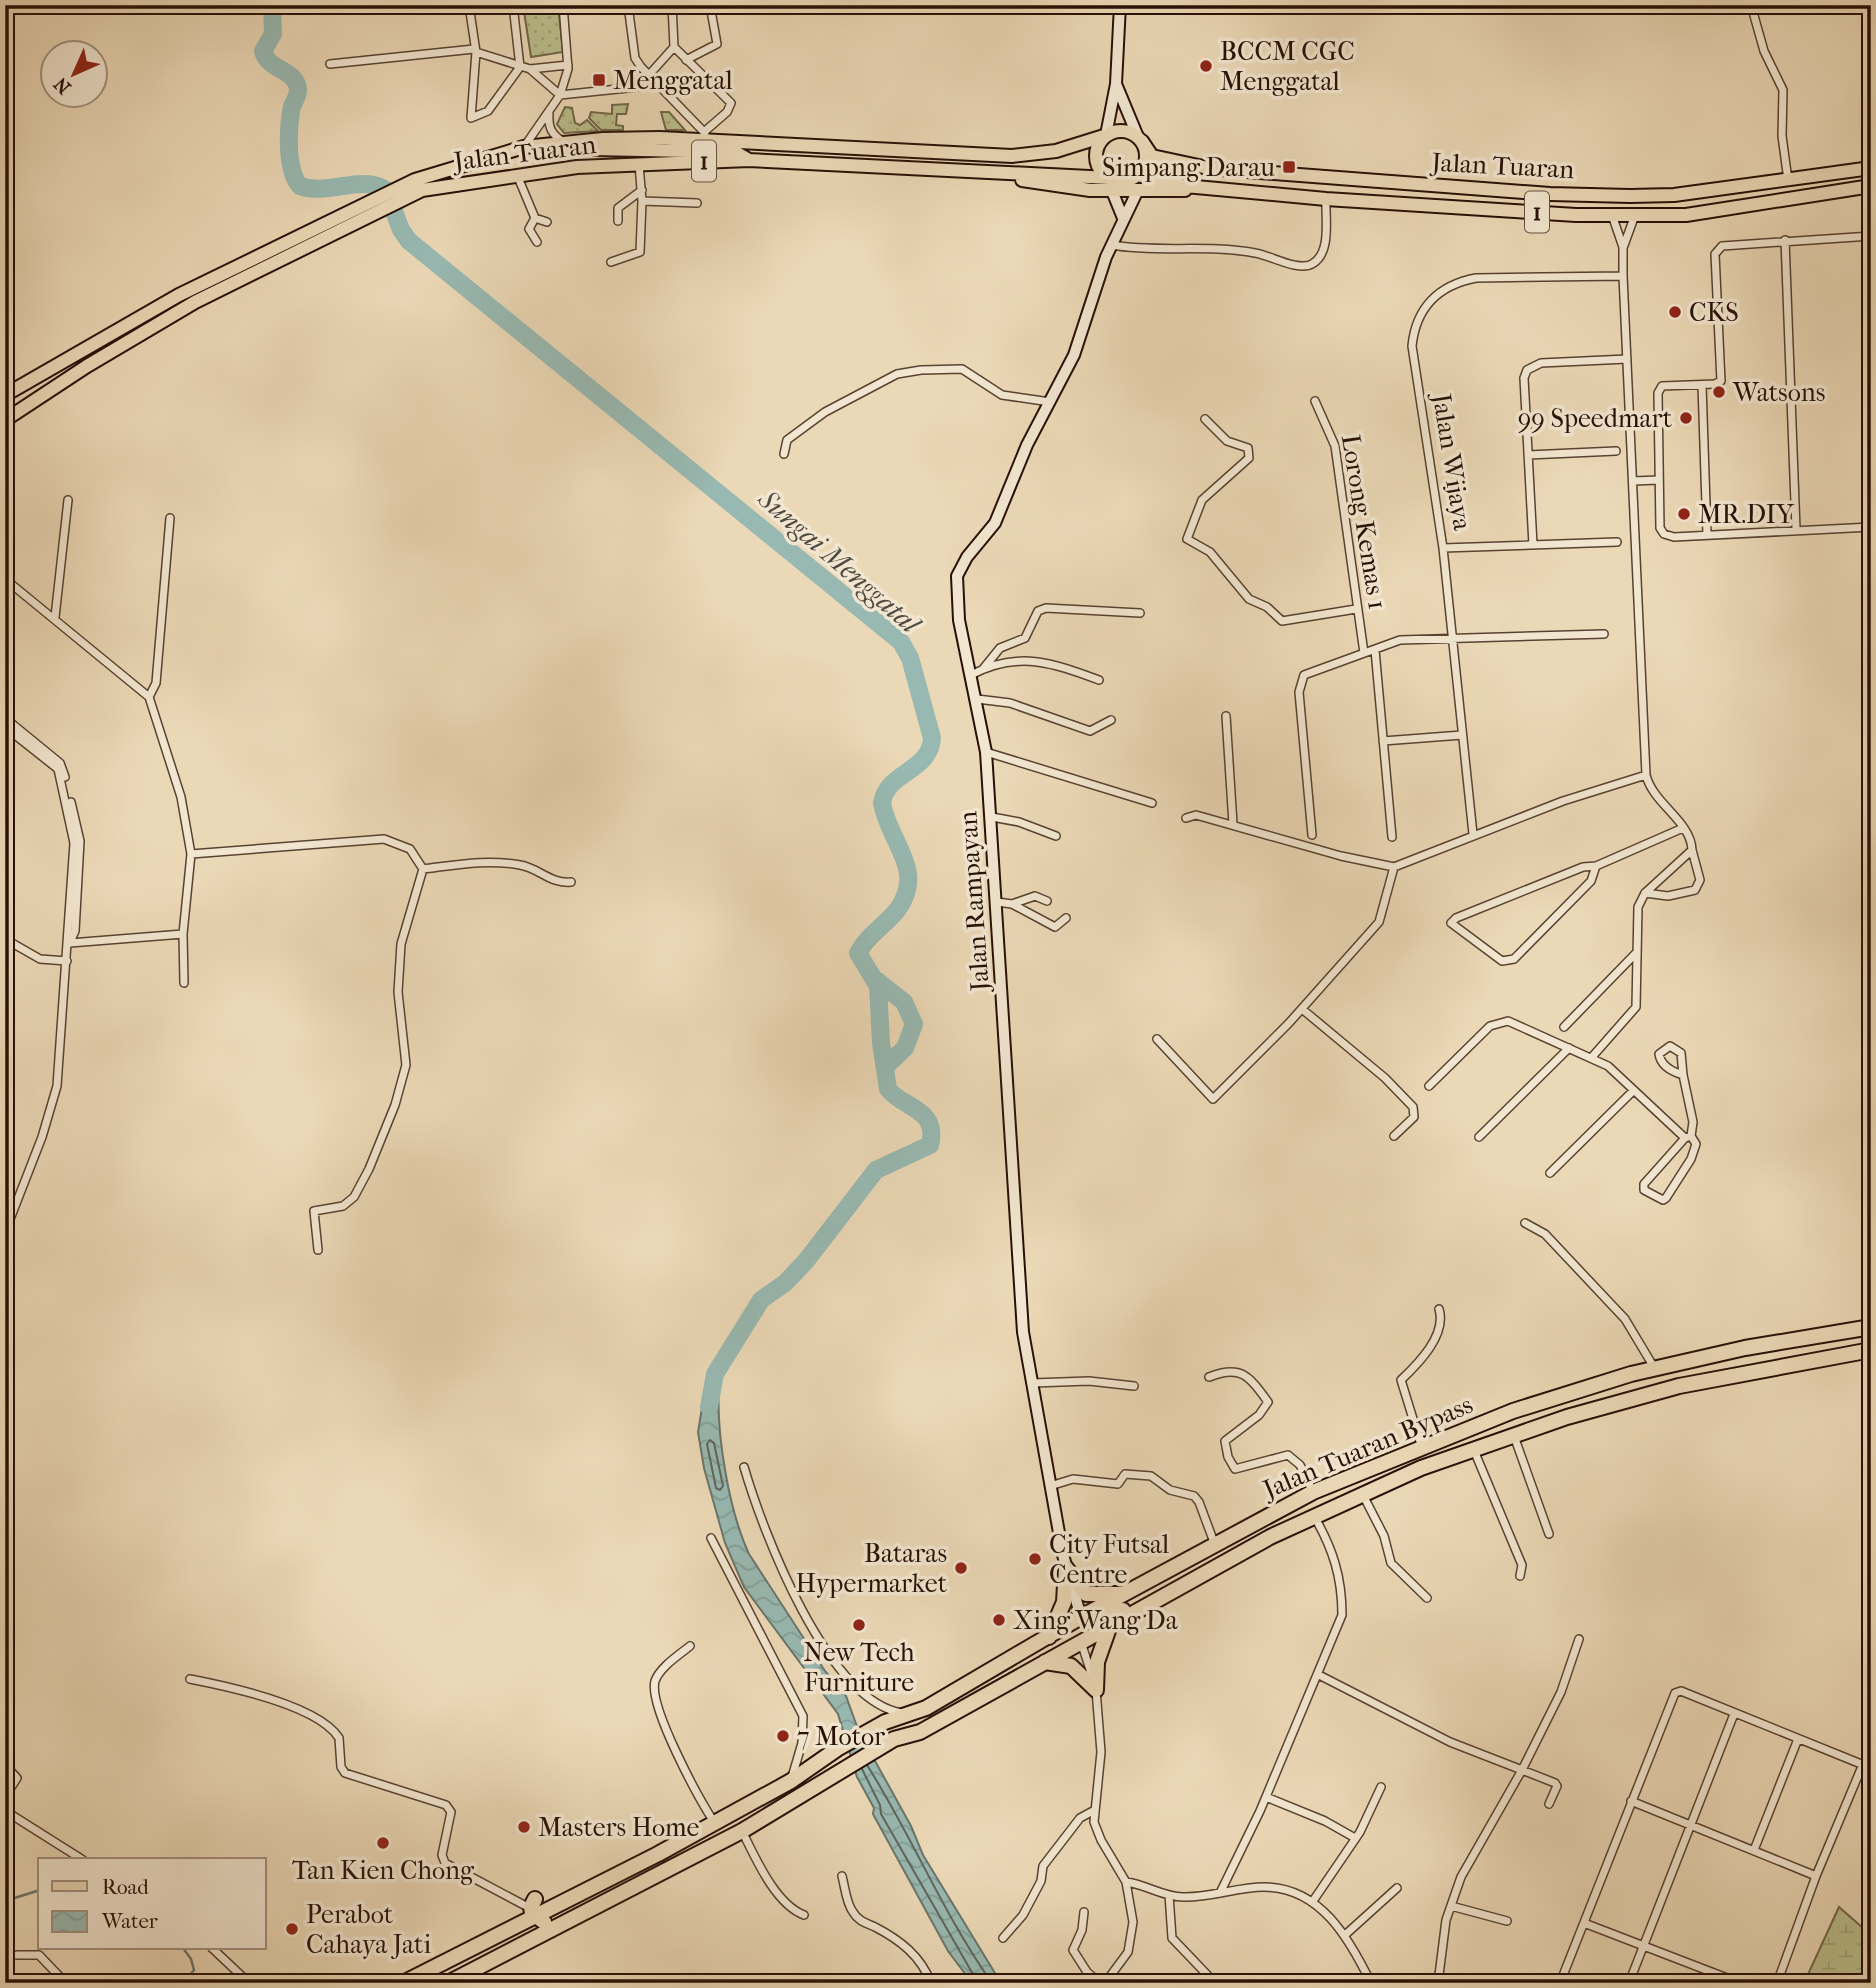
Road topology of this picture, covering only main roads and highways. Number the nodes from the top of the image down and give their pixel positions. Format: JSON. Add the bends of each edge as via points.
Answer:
{"nodes":[{"id":1,"x":1105,"y":136,"type":"junction"},
{"id":2,"x":1140,"y":139,"type":"junction"},
{"id":3,"x":565,"y":142,"type":"junction"},
{"id":4,"x":785,"y":143,"type":"junction"},
{"id":5,"x":749,"y":160,"type":"junction"},
{"id":6,"x":1867,"y":171,"type":"edge"},
{"id":7,"x":974,"y":172,"type":"junction"},
{"id":8,"x":1137,"y":175,"type":"junction"},
{"id":9,"x":418,"y":185,"type":"junction"},
{"id":10,"x":1111,"y":185,"type":"junction"},
{"id":11,"x":1202,"y":187,"type":"junction"},
{"id":12,"x":1868,"y":188,"type":"edge"},
{"id":13,"x":365,"y":209,"type":"junction"},
{"id":14,"x":5,"y":396,"type":"edge"},
{"id":15,"x":11,"y":413,"type":"edge"},
{"id":16,"x":5,"y":420,"type":"edge"},
{"id":17,"x":1871,"y":1327,"type":"edge"},
{"id":18,"x":1871,"y":1350,"type":"edge"},
{"id":19,"x":1314,"y":1516,"type":"junction"},
{"id":20,"x":1125,"y":1594,"type":"junction"},
{"id":21,"x":1081,"y":1617,"type":"junction"},
{"id":22,"x":1109,"y":1628,"type":"junction"},
{"id":23,"x":1048,"y":1638,"type":"junction"},
{"id":24,"x":1044,"y":1662,"type":"junction"},
{"id":25,"x":529,"y":1902,"type":"road end"},
{"id":26,"x":536,"y":1917,"type":"junction"},
{"id":27,"x":565,"y":1922,"type":"junction"},
{"id":28,"x":467,"y":1979,"type":"edge"},
{"id":29,"x":403,"y":1983,"type":"edge"},
{"id":30,"x":419,"y":1983,"type":"edge"},
{"id":31,"x":448,"y":1983,"type":"edge"}],
"edges":[{"from":1,"to":2,"type":"main road","number":"1","via":[[1122,130]]},
{"from":1,"to":4,"type":"main road","name":"Jalan Tuaran","number":"1","via":[[1056,151],[1012,156]]},
{"from":1,"to":10,"type":"main road","via":[[1097,146],[1096,159]]},
{"from":2,"to":6,"type":"main road","name":"Jalan Tuaran","number":"1","via":[[1152,156],[1208,167],[1550,194],[1674,195]]},
{"from":2,"to":8,"type":"main road","via":[[1146,159]]},
{"from":3,"to":4,"type":"main road","name":"Jalan Tuaran","number":"1","via":[[705,136]]},
{"from":3,"to":5,"type":"main road","via":[[594,149],[735,152]]},
{"from":3,"to":9,"type":"main road","name":"Jalan Tuaran","number":"1","via":[[524,147]]},
{"from":4,"to":7,"type":"main road","via":[[774,145],[771,151],[964,164]]},
{"from":5,"to":7,"type":"main road","name":"Jalan Tuaran","number":"1"},
{"from":5,"to":9,"type":"main road","name":"Jalan Tuaran","number":"1","via":[[639,164]]},
{"from":7,"to":10,"type":"main road","name":"Jalan Tuaran","number":"1"},
{"from":8,"to":10,"type":"main road","number":"1"},
{"from":8,"to":11,"type":"main road","name":"Jalan Tuaran","number":"1"},
{"from":9,"to":13,"type":"main road","name":"Jalan Tuaran","number":"1"},
{"from":10,"to":11,"type":"main road","via":[[1137,192]]},
{"from":11,"to":12,"type":"main road","name":"Jalan Tuaran","number":"1","via":[[1326,199],[1612,215],[1686,215]]},
{"from":13,"to":14,"type":"main road","name":"Jalan Tuaran","number":"1","via":[[138,317]]},
{"from":13,"to":15,"type":"main road","name":"Jalan Tuaran","number":"1","via":[[334,237],[195,302]]},
{"from":15,"to":16,"type":"main road","name":"Jalan Tuaran","number":"1"},
{"from":17,"to":20,"type":"highway","name":"Jalan Tuaran Bypass","via":[[1745,1348],[1631,1374],[1513,1412],[1313,1492]]},
{"from":18,"to":19,"type":"highway","name":"Jalan Tuaran Bypass","via":[[1679,1385],[1473,1448]]},
{"from":19,"to":21,"type":"highway","via":[[1291,1519],[1107,1618]]},
{"from":19,"to":22,"type":"highway","name":"Jalan Tuaran Bypass"},
{"from":20,"to":21,"type":"highway","name":"Jalan Tuaran Bypass"},
{"from":20,"to":23,"type":"highway","via":[[1086,1594],[1066,1568],[1064,1602]]},
{"from":21,"to":23,"type":"highway","name":"Jalan Tuaran Bypass"},
{"from":22,"to":24,"type":"highway","name":"Jalan Tuaran Bypass"},
{"from":22,"to":24,"type":"highway","via":[[1097,1662],[1096,1690],[1071,1666]]},
{"from":23,"to":26,"type":"highway","name":"Jalan Tuaran Bypass","via":[[913,1714],[885,1722],[791,1781]]},
{"from":24,"to":27,"type":"highway","name":"Jalan Tuaran Bypass","via":[[920,1732],[894,1739],[847,1765],[742,1831]]},
{"from":25,"to":26,"type":"highway"},
{"from":26,"to":27,"type":"highway","via":[[548,1923]]},
{"from":26,"to":29,"type":"highway","name":"Jalan Tuaran Bypass"},
{"from":27,"to":28,"type":"highway","name":"Jalan Tuaran Bypass"},
{"from":28,"to":30,"type":"highway","via":[[441,1973]]},
{"from":28,"to":31,"type":"highway","name":"Jalan Tuaran Bypass"}]}
